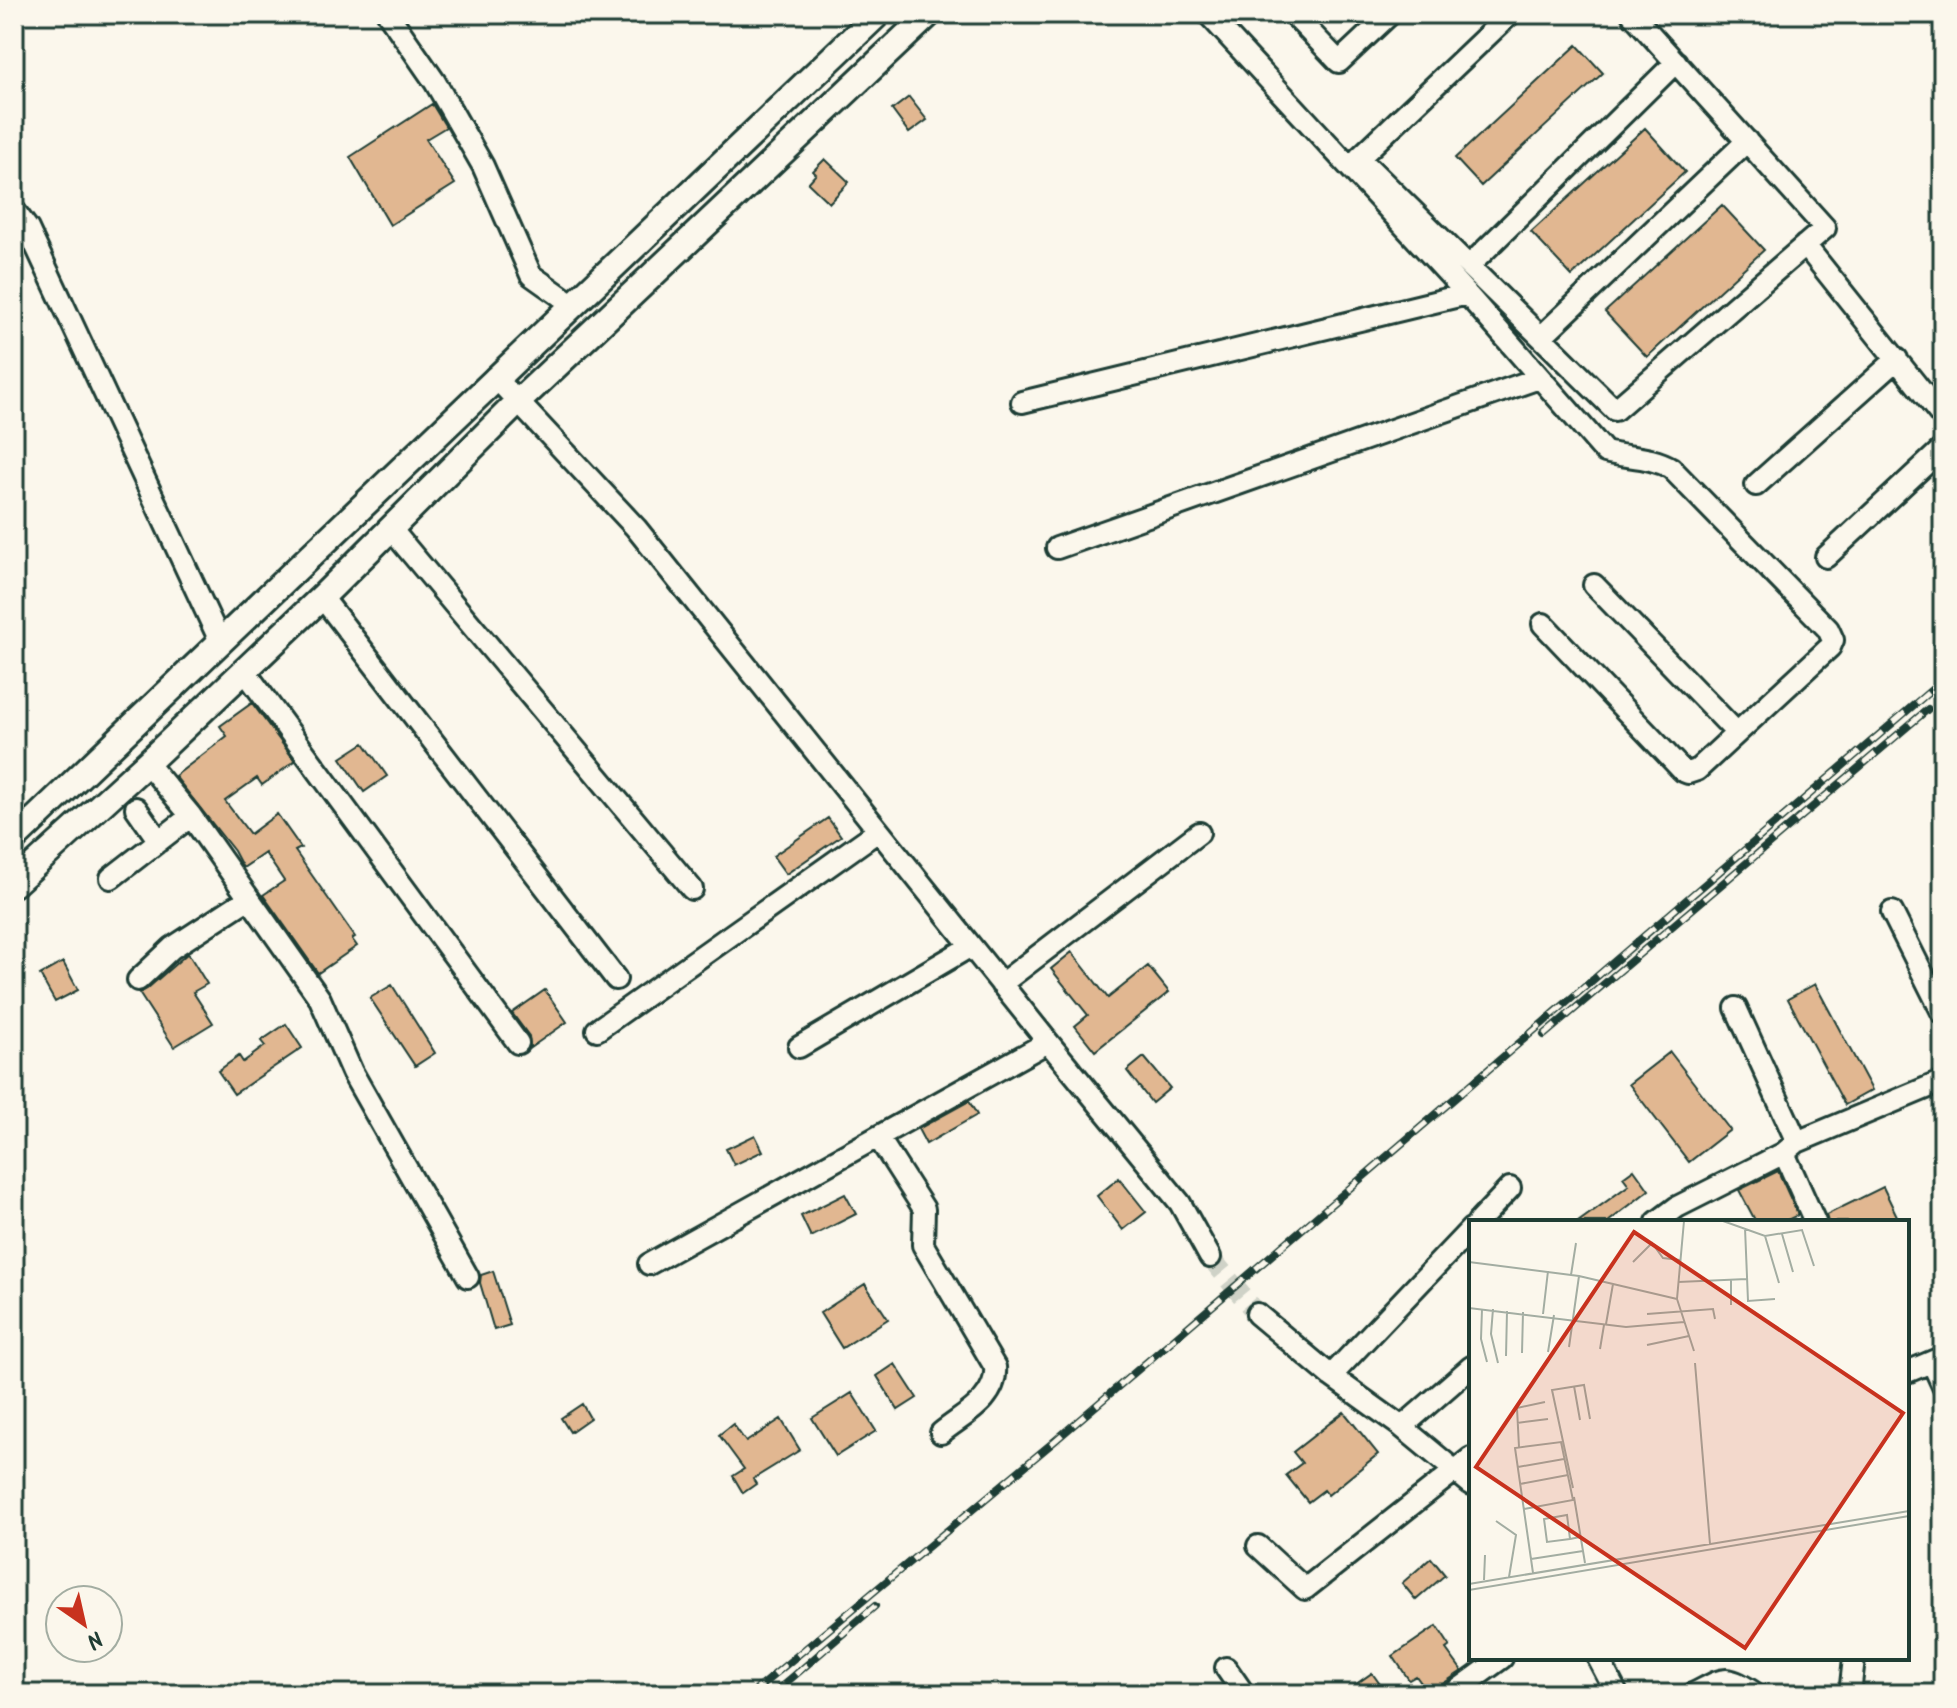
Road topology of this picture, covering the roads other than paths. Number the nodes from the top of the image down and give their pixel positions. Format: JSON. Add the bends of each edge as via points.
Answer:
{"nodes":[{"id":1,"x":388,"y":14,"type":"edge"},
{"id":2,"x":878,"y":14,"type":"edge"},
{"id":3,"x":929,"y":14,"type":"edge"},
{"id":4,"x":1208,"y":14,"type":"edge"},
{"id":5,"x":1293,"y":14,"type":"edge"},
{"id":6,"x":1390,"y":14,"type":"edge"},
{"id":7,"x":1510,"y":14,"type":"edge"},
{"id":8,"x":1632,"y":14,"type":"edge"},
{"id":9,"x":1676,"y":62,"type":"junction"},
{"id":10,"x":1747,"y":141,"type":"junction"},
{"id":11,"x":14,"y":210,"type":"edge"},
{"id":12,"x":1805,"y":245,"type":"junction"},
{"id":13,"x":1469,"y":266,"type":"junction"},
{"id":14,"x":1467,"y":294,"type":"junction"},
{"id":15,"x":572,"y":304,"type":"junction"},
{"id":16,"x":1541,"y":337,"type":"junction"},
{"id":17,"x":1897,"y":359,"type":"junction"},
{"id":18,"x":495,"y":377,"type":"junction"},
{"id":19,"x":1539,"y":378,"type":"junction"},
{"id":20,"x":519,"y":401,"type":"junction"},
{"id":21,"x":1022,"y":402,"type":"dead end"},
{"id":22,"x":1943,"y":418,"type":"edge"},
{"id":23,"x":1943,"y":448,"type":"edge"},
{"id":24,"x":1756,"y":485,"type":"dead end"},
{"id":25,"x":391,"y":529,"type":"junction"},
{"id":26,"x":1057,"y":548,"type":"dead end"},
{"id":27,"x":1826,"y":557,"type":"dead end"},
{"id":28,"x":1594,"y":585,"type":"dead end"},
{"id":29,"x":322,"y":597,"type":"junction"},
{"id":30,"x":1543,"y":624,"type":"dead end"},
{"id":31,"x":220,"y":641,"type":"junction"},
{"id":32,"x":244,"y":670,"type":"junction"},
{"id":33,"x":1737,"y":733,"type":"junction"},
{"id":34,"x":147,"y":763,"type":"junction"},
{"id":35,"x":136,"y":808,"type":"dead end"},
{"id":36,"x":191,"y":816,"type":"junction"},
{"id":37,"x":878,"y":831,"type":"junction"},
{"id":38,"x":1199,"y":833,"type":"dead end"},
{"id":39,"x":14,"y":839,"type":"edge"},
{"id":40,"x":159,"y":841,"type":"junction"},
{"id":41,"x":111,"y":878,"type":"dead end"},
{"id":42,"x":14,"y":884,"type":"edge"},
{"id":43,"x":692,"y":889,"type":"dead end"},
{"id":44,"x":249,"y":898,"type":"junction"},
{"id":45,"x":1892,"y":912,"type":"dead end"},
{"id":46,"x":971,"y":946,"type":"junction"},
{"id":47,"x":616,"y":979,"type":"dead end"},
{"id":48,"x":138,"y":980,"type":"dead end"},
{"id":49,"x":1001,"y":984,"type":"junction"},
{"id":50,"x":1736,"y":1008,"type":"dead end"},
{"id":51,"x":1943,"y":1014,"type":"edge"},
{"id":52,"x":597,"y":1030,"type":"dead end"},
{"id":53,"x":1048,"y":1042,"type":"junction"},
{"id":54,"x":518,"y":1043,"type":"dead end"},
{"id":55,"x":799,"y":1047,"type":"dead end"},
{"id":56,"x":1943,"y":1081,"type":"edge"},
{"id":57,"x":878,"y":1137,"type":"junction"},
{"id":58,"x":1790,"y":1147,"type":"junction"},
{"id":59,"x":1510,"y":1188,"type":"dead end"},
{"id":60,"x":1480,"y":1220,"type":"edge"},
{"id":61,"x":1660,"y":1220,"type":"edge"},
{"id":62,"x":1814,"y":1220,"type":"edge"},
{"id":63,"x":1469,"y":1231,"type":"edge"},
{"id":64,"x":1210,"y":1257,"type":"tunnel mouth"},
{"id":65,"x":649,"y":1264,"type":"dead end"},
{"id":66,"x":468,"y":1277,"type":"dead end"},
{"id":67,"x":1257,"y":1314,"type":"tunnel mouth"},
{"id":68,"x":1937,"y":1360,"type":"edge"},
{"id":69,"x":1469,"y":1369,"type":"edge"},
{"id":70,"x":1909,"y":1371,"type":"edge"},
{"id":71,"x":1331,"y":1376,"type":"junction"},
{"id":72,"x":1943,"y":1386,"type":"edge"},
{"id":73,"x":1402,"y":1427,"type":"junction"},
{"id":74,"x":941,"y":1433,"type":"dead end"},
{"id":75,"x":1469,"y":1460,"type":"edge"},
{"id":76,"x":1454,"y":1472,"type":"junction"},
{"id":77,"x":1469,"y":1483,"type":"edge"},
{"id":78,"x":1258,"y":1546,"type":"dead end"},
{"id":79,"x":1499,"y":1660,"type":"edge"},
{"id":80,"x":1599,"y":1660,"type":"edge"},
{"id":81,"x":1854,"y":1660,"type":"edge"},
{"id":82,"x":1226,"y":1668,"type":"dead end"},
{"id":83,"x":1244,"y":1694,"type":"edge"},
{"id":84,"x":1452,"y":1694,"type":"edge"},
{"id":85,"x":1617,"y":1694,"type":"edge"},
{"id":86,"x":1693,"y":1694,"type":"edge"},
{"id":87,"x":1756,"y":1694,"type":"edge"},
{"id":88,"x":1850,"y":1694,"type":"edge"}],
"edges":[{"from":1,"to":15,"type":"street","via":[[483,166],[531,275]]},
{"from":2,"to":15,"type":"main road"},
{"from":3,"to":20,"type":"main road"},
{"from":4,"to":14,"type":"street"},
{"from":5,"to":6,"type":"street","via":[[1339,62]]},
{"from":7,"to":13,"type":"street","via":[[1359,158]]},
{"from":8,"to":9,"type":"street"},
{"from":9,"to":10,"type":"street"},
{"from":9,"to":13,"type":"street"},
{"from":10,"to":12,"type":"street","via":[[1825,228]]},
{"from":10,"to":16,"type":"street"},
{"from":11,"to":31,"type":"street","via":[[28,229]]},
{"from":12,"to":16,"type":"street","via":[[1615,410]]},
{"from":12,"to":17,"type":"street"},
{"from":13,"to":16,"type":"street"},
{"from":14,"to":19,"type":"street"},
{"from":14,"to":21,"type":"street"},
{"from":15,"to":18,"type":"main road"},
{"from":17,"to":22,"type":"street"},
{"from":17,"to":24,"type":"street"},
{"from":18,"to":20,"type":"street"},
{"from":18,"to":31,"type":"main road"},
{"from":19,"to":26,"type":"street"},
{"from":19,"to":33,"type":"street","via":[[1605,452],[1655,459],[1671,468],[1828,629],[1830,647]]},
{"from":20,"to":25,"type":"main road"},
{"from":20,"to":37,"type":"street","via":[[636,528]]},
{"from":23,"to":27,"type":"street"},
{"from":25,"to":29,"type":"main road"},
{"from":25,"to":43,"type":"street"},
{"from":28,"to":33,"type":"street"},
{"from":29,"to":32,"type":"main road"},
{"from":29,"to":47,"type":"street"},
{"from":30,"to":33,"type":"street","via":[[1683,771],[1697,770]]},
{"from":31,"to":39,"type":"main road"},
{"from":32,"to":34,"type":"main road"},
{"from":32,"to":54,"type":"street"},
{"from":34,"to":36,"type":"street"},
{"from":34,"to":42,"type":"main road"},
{"from":35,"to":40,"type":"street"},
{"from":36,"to":40,"type":"street"},
{"from":36,"to":44,"type":"street"},
{"from":37,"to":46,"type":"street"},
{"from":37,"to":52,"type":"street"},
{"from":38,"to":49,"type":"street"},
{"from":40,"to":41,"type":"street"},
{"from":44,"to":48,"type":"street","via":[[172,948]]},
{"from":44,"to":66,"type":"street","via":[[320,999],[352,1072]]},
{"from":45,"to":51,"type":"street"},
{"from":46,"to":49,"type":"street"},
{"from":46,"to":55,"type":"street"},
{"from":49,"to":53,"type":"street"},
{"from":50,"to":58,"type":"street"},
{"from":53,"to":57,"type":"street"},
{"from":53,"to":64,"type":"street","via":[[1180,1203]]},
{"from":56,"to":58,"type":"street"},
{"from":57,"to":65,"type":"street"},
{"from":57,"to":74,"type":"street","via":[[924,1209],[923,1245],[995,1367],[989,1395]]},
{"from":58,"to":61,"type":"street"},
{"from":58,"to":62,"type":"street"},
{"from":59,"to":60,"type":"street"},
{"from":63,"to":71,"type":"street"},
{"from":67,"to":71,"type":"street"},
{"from":68,"to":70,"type":"street"},
{"from":68,"to":72,"type":"street"},
{"from":69,"to":73,"type":"street"},
{"from":71,"to":73,"type":"street"},
{"from":73,"to":76,"type":"street"},
{"from":75,"to":76,"type":"street"},
{"from":76,"to":77,"type":"street"},
{"from":76,"to":78,"type":"street","via":[[1305,1589]]},
{"from":79,"to":84,"type":"street"},
{"from":80,"to":85,"type":"street"},
{"from":81,"to":88,"type":"street"},
{"from":82,"to":83,"type":"street"},
{"from":86,"to":87,"type":"street","via":[[1725,1679]]}]}
